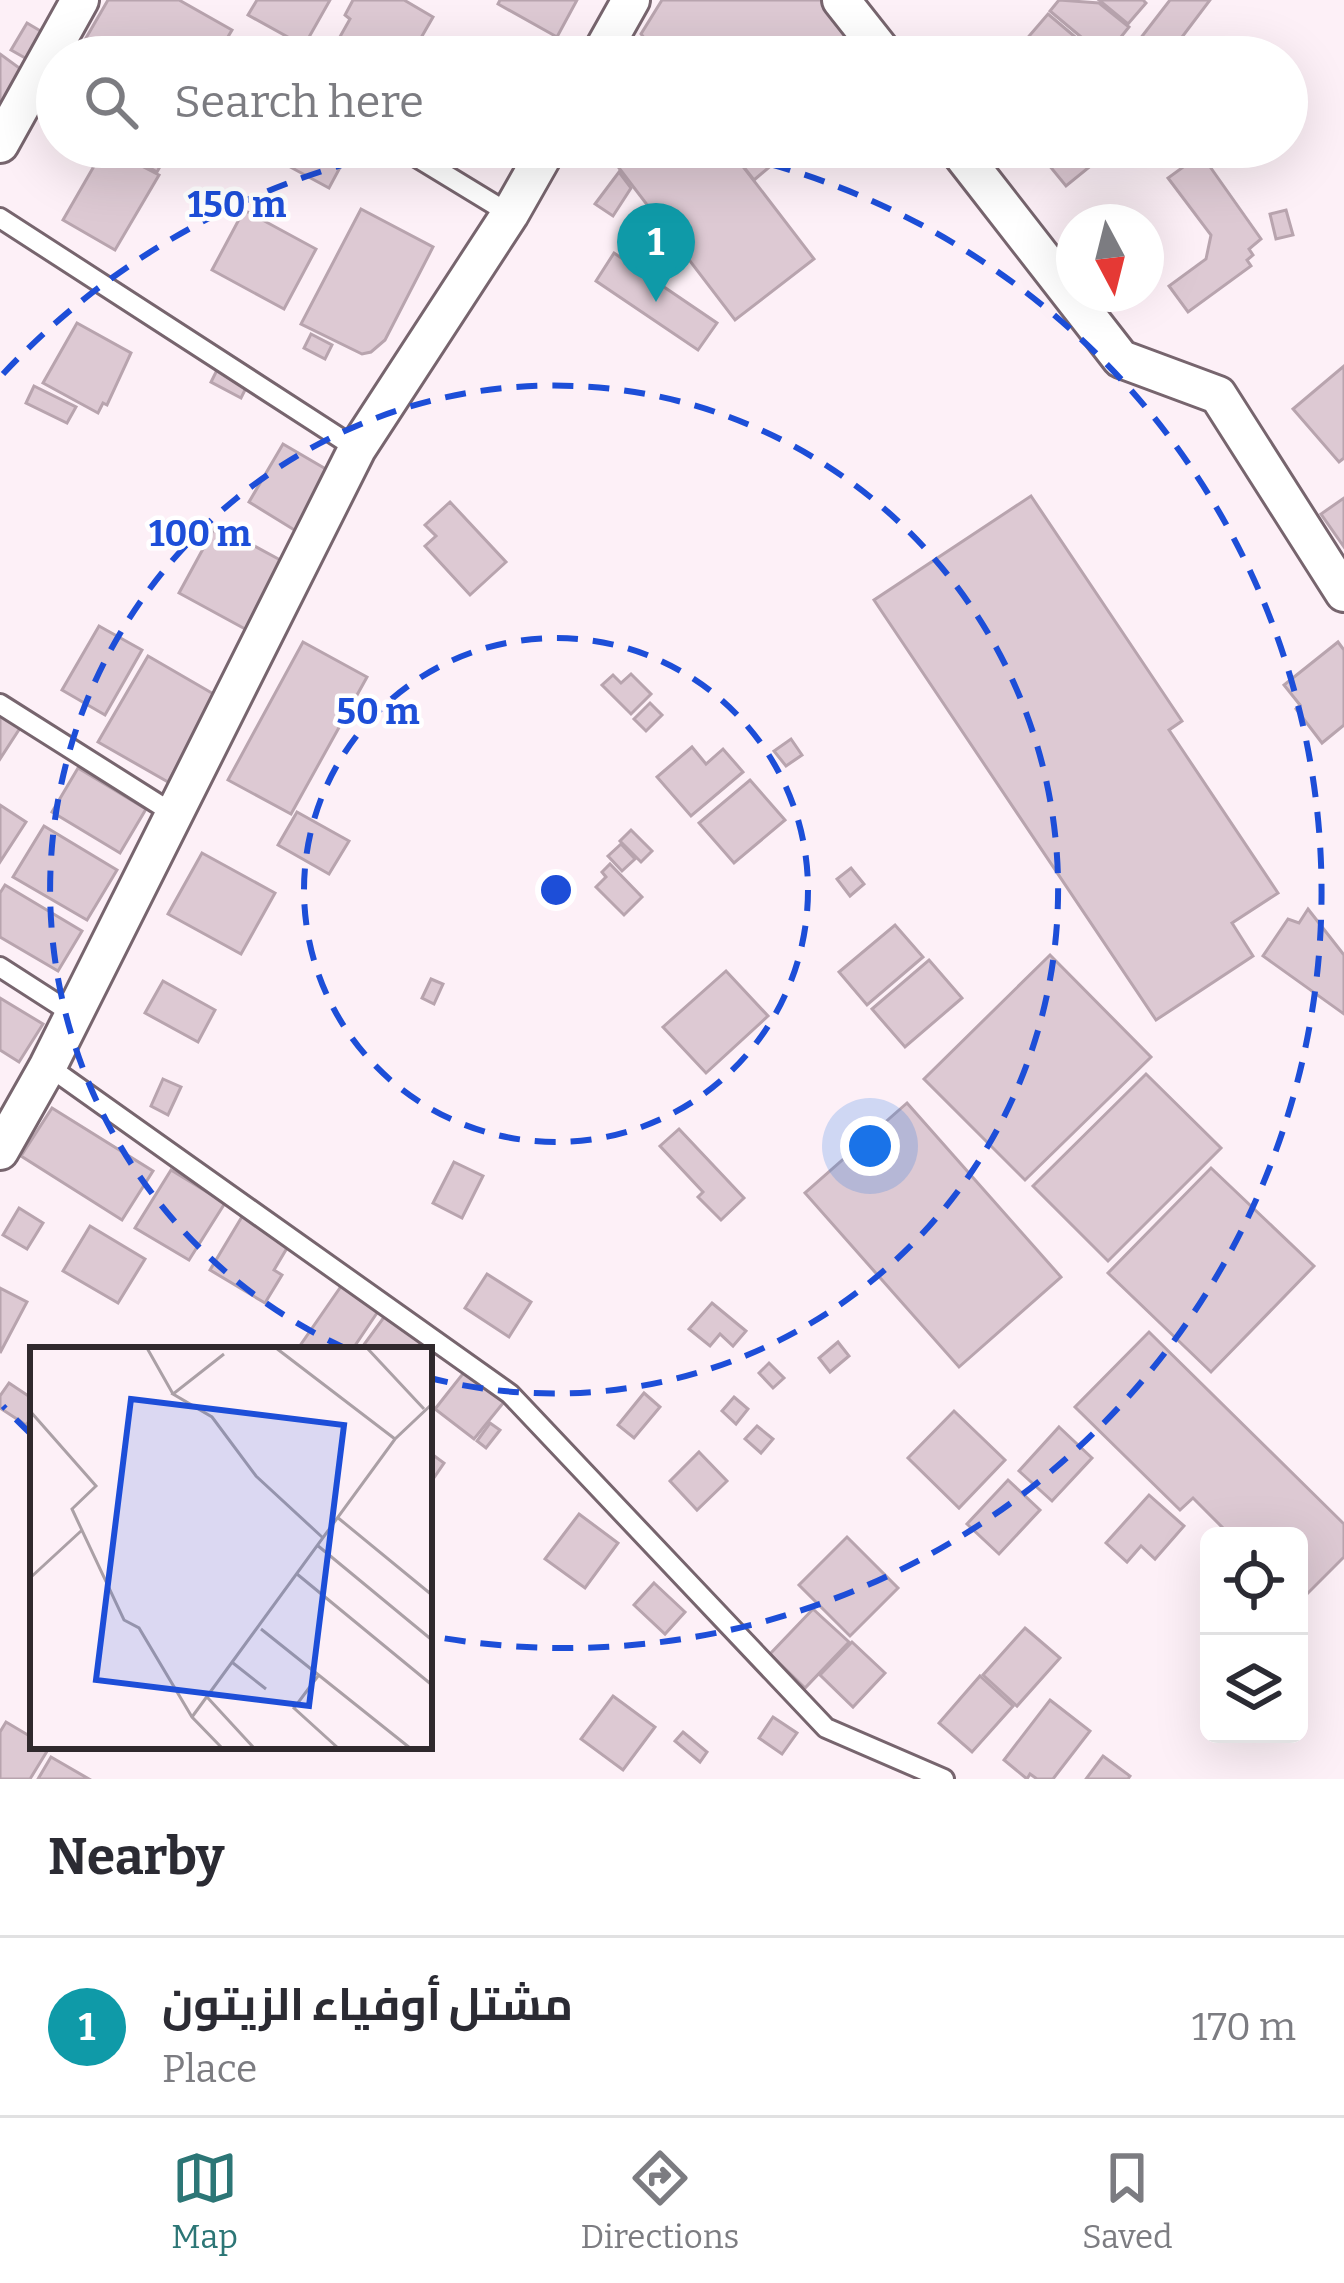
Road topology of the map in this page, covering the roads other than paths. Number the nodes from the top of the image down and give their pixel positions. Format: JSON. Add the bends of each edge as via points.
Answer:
{"nodes":[{"id":1,"x":80,"y":0,"type":"edge"},
{"id":2,"x":631,"y":0,"type":"edge"},
{"id":3,"x":842,"y":0,"type":"edge"},
{"id":4,"x":60,"y":36,"type":"edge"},
{"id":5,"x":610,"y":36,"type":"edge"},
{"id":6,"x":870,"y":36,"type":"edge"},
{"id":7,"x":36,"y":79,"type":"edge"},
{"id":8,"x":0,"y":144,"type":"edge"},
{"id":9,"x":434,"y":168,"type":"edge"},
{"id":10,"x":536,"y":168,"type":"edge"},
{"id":11,"x":972,"y":168,"type":"edge"},
{"id":12,"x":510,"y":214,"type":"junction"},
{"id":13,"x":0,"y":218,"type":"edge"},
{"id":14,"x":357,"y":449,"type":"junction"},
{"id":15,"x":1344,"y":593,"type":"edge"},
{"id":16,"x":0,"y":704,"type":"edge"},
{"id":17,"x":174,"y":814,"type":"junction"},
{"id":18,"x":0,"y":967,"type":"edge"},
{"id":19,"x":74,"y":1014,"type":"junction"},
{"id":20,"x":47,"y":1066,"type":"junction"},
{"id":21,"x":0,"y":1150,"type":"edge"},
{"id":22,"x":944,"y":1779,"type":"edge"}],
"edges":[{"from":1,"to":4,"type":"street"},
{"from":2,"to":5,"type":"street"},
{"from":3,"to":6,"type":"street"},
{"from":7,"to":8,"type":"street"},
{"from":9,"to":12,"type":"lane"},
{"from":10,"to":12,"type":"street"},
{"from":11,"to":15,"type":"street","via":[[1121,359],[1218,395]]},
{"from":12,"to":14,"type":"street"},
{"from":13,"to":14,"type":"lane"},
{"from":14,"to":17,"type":"street"},
{"from":16,"to":17,"type":"lane"},
{"from":17,"to":19,"type":"street"},
{"from":18,"to":19,"type":"lane"},
{"from":19,"to":20,"type":"street"},
{"from":20,"to":21,"type":"street"},
{"from":20,"to":22,"type":"lane","via":[[510,1394],[826,1728]]}]}
